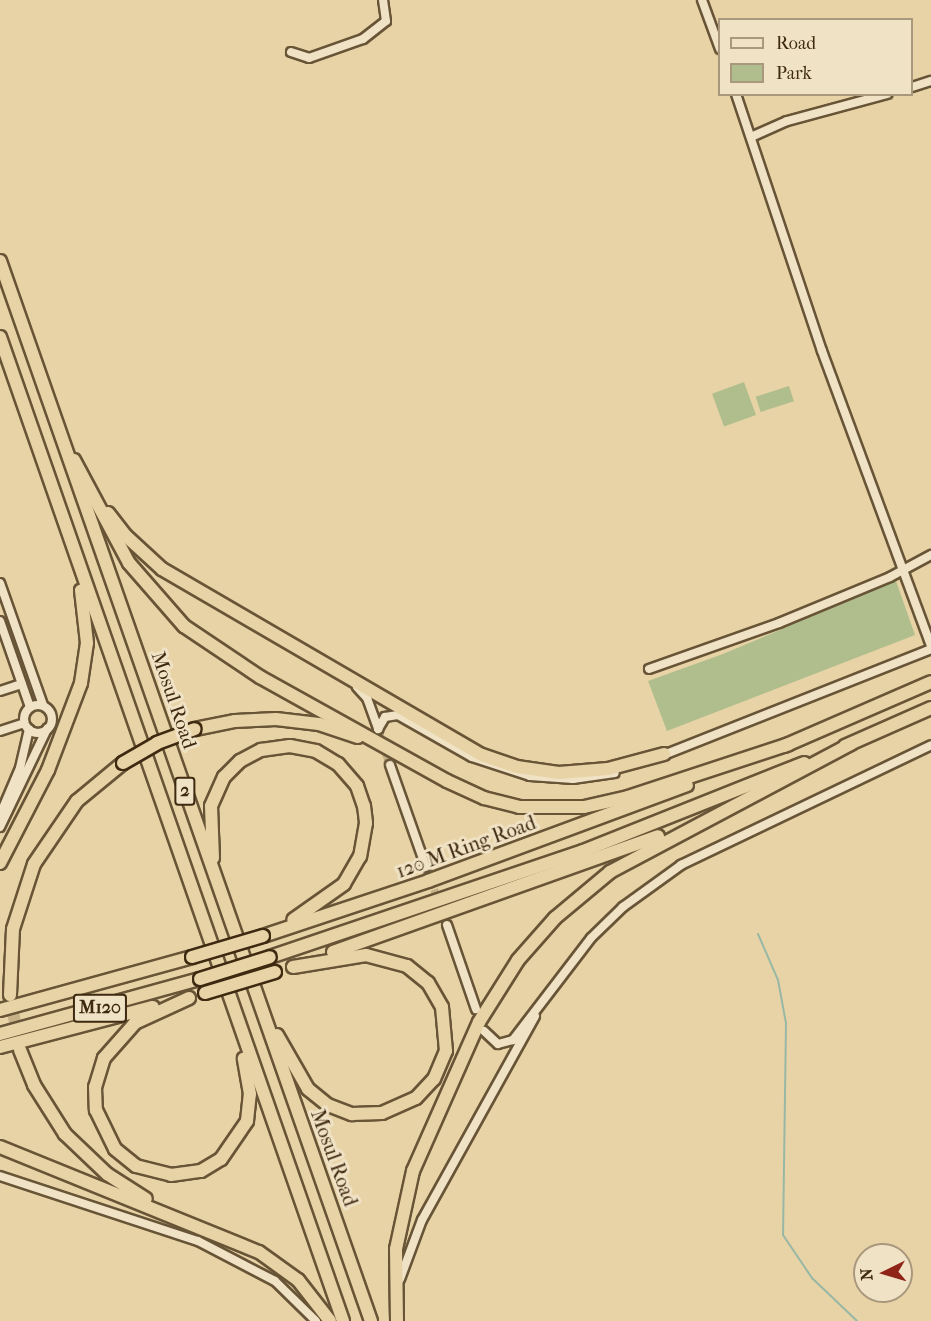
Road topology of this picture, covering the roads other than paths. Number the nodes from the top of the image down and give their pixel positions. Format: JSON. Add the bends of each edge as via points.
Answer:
{"nodes":[{"id":1,"x":383,"y":0,"type":"edge"},
{"id":2,"x":702,"y":0,"type":"edge"},
{"id":3,"x":718,"y":44,"type":"edge"},
{"id":4,"x":291,"y":52,"type":"dead end"},
{"id":5,"x":931,"y":81,"type":"edge"},
{"id":6,"x":913,"y":87,"type":"edge"},
{"id":7,"x":737,"y":96,"type":"edge"},
{"id":8,"x":880,"y":96,"type":"edge"},
{"id":9,"x":751,"y":137,"type":"junction"},
{"id":10,"x":0,"y":261,"type":"edge"},
{"id":11,"x":0,"y":337,"type":"edge"},
{"id":12,"x":66,"y":450,"type":"junction"},
{"id":13,"x":87,"y":481,"type":"junction"},
{"id":14,"x":58,"y":505,"type":"junction"},
{"id":15,"x":931,"y":555,"type":"edge"},
{"id":16,"x":899,"y":568,"type":"junction"},
{"id":17,"x":0,"y":583,"type":"edge"},
{"id":18,"x":0,"y":621,"type":"edge"},
{"id":19,"x":2,"y":636,"type":"edge"},
{"id":20,"x":931,"y":648,"type":"edge"},
{"id":21,"x":323,"y":664,"type":"junction"},
{"id":22,"x":649,"y":669,"type":"dead end"},
{"id":23,"x":931,"y":682,"type":"edge"},
{"id":24,"x":22,"y":684,"type":"junction"},
{"id":25,"x":0,"y":691,"type":"edge"},
{"id":26,"x":43,"y":705,"type":"junction"},
{"id":27,"x":30,"y":707,"type":"junction"},
{"id":28,"x":931,"y":708,"type":"edge"},
{"id":29,"x":26,"y":726,"type":"junction"},
{"id":30,"x":47,"y":729,"type":"junction"},
{"id":31,"x":0,"y":731,"type":"edge"},
{"id":32,"x":789,"y":744,"type":"junction"},
{"id":33,"x":851,"y":744,"type":"junction"},
{"id":34,"x":931,"y":745,"type":"edge"},
{"id":35,"x":664,"y":754,"type":"junction"},
{"id":36,"x":390,"y":765,"type":"tunnel mouth"},
{"id":37,"x":424,"y":768,"type":"junction"},
{"id":38,"x":730,"y":808,"type":"junction"},
{"id":39,"x":0,"y":815,"type":"edge"},
{"id":40,"x":0,"y":827,"type":"edge"},
{"id":41,"x":0,"y":863,"type":"edge"},
{"id":42,"x":426,"y":867,"type":"tunnel mouth"},
{"id":43,"x":215,"y":876,"type":"junction"},
{"id":44,"x":447,"y":926,"type":"tunnel mouth"},
{"id":45,"x":262,"y":936,"type":"junction"},
{"id":46,"x":293,"y":967,"type":"junction"},
{"id":47,"x":552,"y":985,"type":"junction"},
{"id":48,"x":255,"y":994,"type":"junction"},
{"id":49,"x":10,"y":995,"type":"tunnel mouth"},
{"id":50,"x":189,"y":998,"type":"junction"},
{"id":51,"x":231,"y":1002,"type":"junction"},
{"id":52,"x":476,"y":1009,"type":"dead end"},
{"id":53,"x":0,"y":1010,"type":"edge"},
{"id":54,"x":484,"y":1031,"type":"dead end"},
{"id":55,"x":0,"y":1034,"type":"edge"},
{"id":56,"x":0,"y":1047,"type":"edge"},
{"id":57,"x":20,"y":1050,"type":"tunnel mouth"},
{"id":58,"x":0,"y":1147,"type":"edge"},
{"id":59,"x":0,"y":1176,"type":"edge"},
{"id":60,"x":205,"y":1228,"type":"junction"},
{"id":61,"x":397,"y":1316,"type":"edge"},
{"id":62,"x":316,"y":1321,"type":"edge"},
{"id":63,"x":330,"y":1321,"type":"edge"},
{"id":64,"x":343,"y":1321,"type":"edge"},
{"id":65,"x":371,"y":1321,"type":"edge"}],
"edges":[{"from":1,"to":4,"type":"street","via":[[386,21],[369,35],[309,58]]},
{"from":2,"to":3,"type":"street"},
{"from":5,"to":6,"type":"street"},
{"from":7,"to":9,"type":"street"},
{"from":8,"to":9,"type":"street","via":[[787,121]]},
{"from":9,"to":16,"type":"street"},
{"from":10,"to":12,"type":"highway","name":"Mosul Road","number":"2"},
{"from":11,"to":14,"type":"highway","number":"2"},
{"from":12,"to":13,"type":"highway"},
{"from":12,"to":43,"type":"highway","name":"Mosul Road","number":"2"},
{"from":13,"to":21,"type":"highway","via":[[126,536],[162,569]]},
{"from":13,"to":37,"type":"highway","via":[[129,563],[184,626],[238,664]]},
{"from":14,"to":41,"type":"highway","via":[[85,610],[85,668],[48,770]]},
{"from":14,"to":51,"type":"highway","number":"2"},
{"from":15,"to":16,"type":"street"},
{"from":16,"to":20,"type":"street"},
{"from":16,"to":22,"type":"street","via":[[767,626],[670,665]]},
{"from":17,"to":26,"type":"street"},
{"from":18,"to":19,"type":"street"},
{"from":19,"to":24,"type":"street"},
{"from":20,"to":35,"type":"street"},
{"from":21,"to":35,"type":"highway","via":[[465,746],[511,765],[559,773],[586,772]]},
{"from":21,"to":35,"type":"street","via":[[363,692],[378,729],[385,717],[398,715],[485,763],[514,773],[558,779],[603,776]]},
{"from":23,"to":32,"type":"highway","name":"120 M Ring Road"},
{"from":24,"to":25,"type":"street"},
{"from":24,"to":27,"type":"street"},
{"from":26,"to":27,"type":"street"},
{"from":26,"to":30,"type":"street","via":[[52,716]]},
{"from":27,"to":29,"type":"street"},
{"from":28,"to":33,"type":"highway"},
{"from":29,"to":30,"type":"street","via":[[36,733]]},
{"from":29,"to":31,"type":"street"},
{"from":29,"to":39,"type":"street","via":[[20,768]]},
{"from":30,"to":40,"type":"street"},
{"from":32,"to":37,"type":"highway","via":[[628,797],[563,809],[502,803]]},
{"from":32,"to":45,"type":"highway","name":"120 M Ring Road","via":[[518,849]]},
{"from":33,"to":38,"type":"highway"},
{"from":33,"to":55,"type":"highway","number":"M120","bridge":true,"via":[[583,851],[200,979]]},
{"from":34,"to":47,"type":"street","via":[[681,865],[610,918]]},
{"from":36,"to":42,"type":"street"},
{"from":37,"to":49,"type":"highway","bridge":true,"via":[[343,732],[296,720],[259,719],[195,729],[157,743],[123,763],[72,806],[34,864],[13,929]]},
{"from":38,"to":46,"type":"highway"},
{"from":38,"to":61,"type":"highway","via":[[654,845],[595,883],[542,931],[506,976],[472,1037],[413,1171],[396,1249]]},
{"from":43,"to":45,"type":"highway","via":[[211,806],[224,777],[240,761],[261,750],[296,747],[327,756],[350,776],[361,796],[366,823],[356,866],[344,884],[323,902]]},
{"from":43,"to":48,"type":"highway","name":"Mosul Road","number":"2"},
{"from":44,"to":52,"type":"street"},
{"from":45,"to":53,"type":"highway","name":"120 M Ring Road","number":"M120","bridge":true},
{"from":46,"to":48,"type":"highway","via":[[366,955],[396,961],[417,973],[442,1007],[447,1036],[441,1066],[425,1090],[406,1105],[382,1113],[352,1114],[328,1105],[300,1079]]},
{"from":46,"to":50,"type":"highway","bridge":true},
{"from":47,"to":54,"type":"street","via":[[513,1040],[498,1044]]},
{"from":47,"to":61,"type":"street","via":[[422,1220],[404,1260]]},
{"from":48,"to":65,"type":"highway","name":"Mosul Road","number":"2"},
{"from":50,"to":51,"type":"highway","via":[[155,1011],[125,1031],[104,1058],[95,1087],[96,1110],[109,1142],[136,1166],[162,1175],[193,1173],[215,1164],[235,1144],[247,1121],[250,1085]]},
{"from":50,"to":56,"type":"highway"},
{"from":51,"to":64,"type":"highway","number":"2"},
{"from":57,"to":60,"type":"highway","via":[[52,1116],[93,1163],[131,1191]]},
{"from":58,"to":60,"type":"highway"},
{"from":59,"to":62,"type":"street","via":[[198,1241],[275,1281]]},
{"from":60,"to":63,"type":"highway","via":[[259,1252],[285,1269]]}]}
